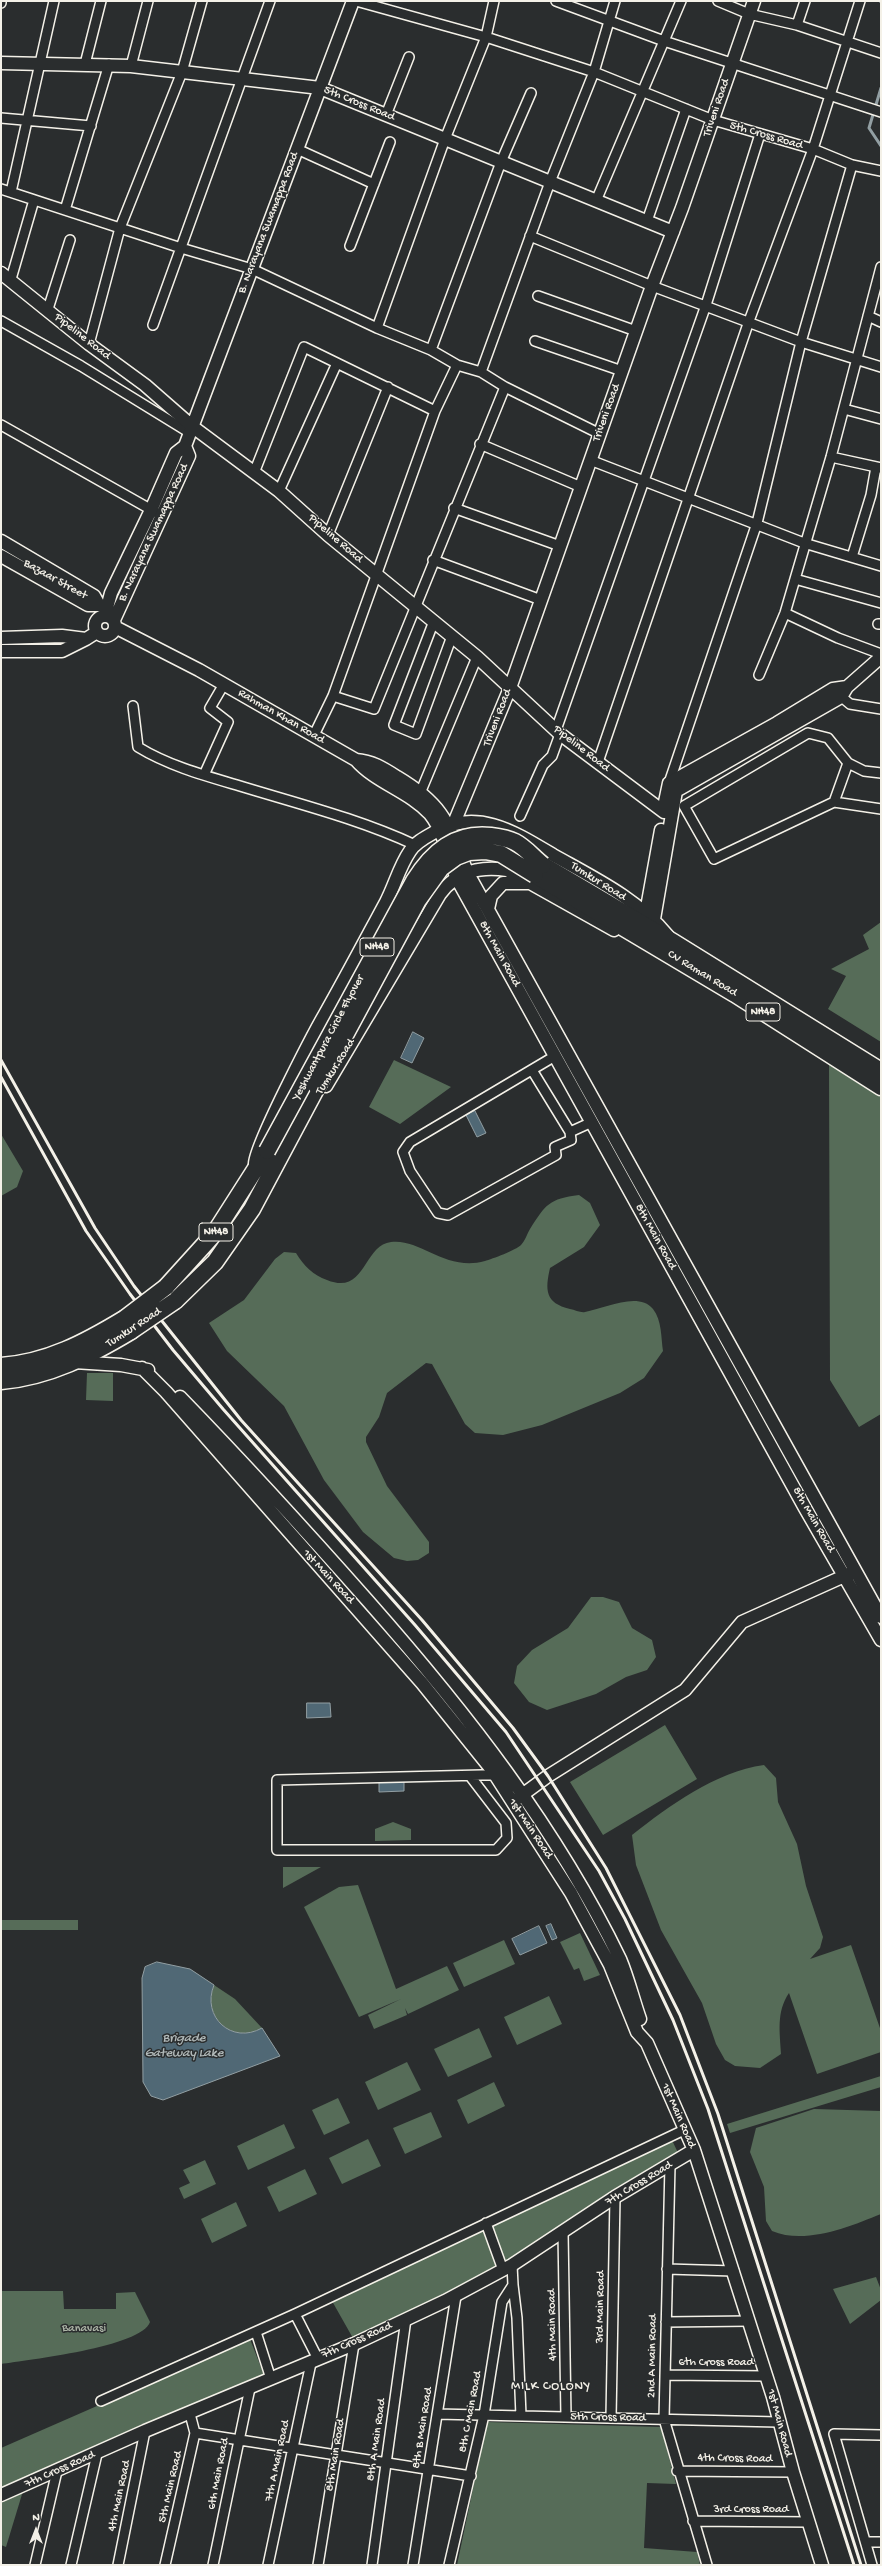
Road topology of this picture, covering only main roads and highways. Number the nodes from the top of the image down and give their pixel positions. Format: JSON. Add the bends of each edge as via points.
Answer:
{"nodes":[{"id":1,"x":536,"y":874,"type":"junction"},
{"id":2,"x":644,"y":938,"type":"joint"},
{"id":3,"x":673,"y":942,"type":"joint"},
{"id":4,"x":881,"y":1071,"type":"edge"},
{"id":5,"x":881,"y":1087,"type":"edge"},
{"id":6,"x":308,"y":1103,"type":"joint"},
{"id":7,"x":256,"y":1169,"type":"joint"},
{"id":8,"x":127,"y":1325,"type":"junction"},
{"id":9,"x":1,"y":1366,"type":"edge"},
{"id":10,"x":5,"y":1382,"type":"edge"}],
"edges":[{"from":1,"to":2,"type":"highway","name":"Yeshwantpura Circle Flyover","number":"NH48"},
{"from":1,"to":3,"type":"highway","name":"Yeshwantpura Circle Flyover","number":"NH48"},
{"from":1,"to":6,"type":"highway","name":"Yeshwantpura Circle Flyover","number":"NH48","bridge":true,"via":[[502,854],[485,851],[469,852],[456,857],[442,868],[418,900]]},
{"from":1,"to":7,"type":"highway","name":"Yeshwantpura Circle Flyover","number":"NH48","bridge":true,"via":[[515,842],[502,837],[468,837],[452,841],[437,851],[414,881]]},
{"from":2,"to":5,"type":"highway","name":"CV Raman Road","number":"NH48"},
{"from":3,"to":4,"type":"highway","name":"CV Raman Road","number":"NH48"},
{"from":6,"to":8,"type":"highway","name":"Tumkur Road","number":"NH48","bridge":true,"via":[[248,1216],[215,1262],[175,1301]]},
{"from":7,"to":8,"type":"highway","name":"Tumkur Road","number":"NH48","bridge":true,"via":[[214,1234]]},
{"from":8,"to":9,"type":"highway","name":"Tumkur Road","number":"NH48","via":[[63,1352],[38,1360]]},
{"from":8,"to":10,"type":"highway","name":"Tumkur Road","number":"NH48","via":[[98,1351],[74,1362]]}]}
